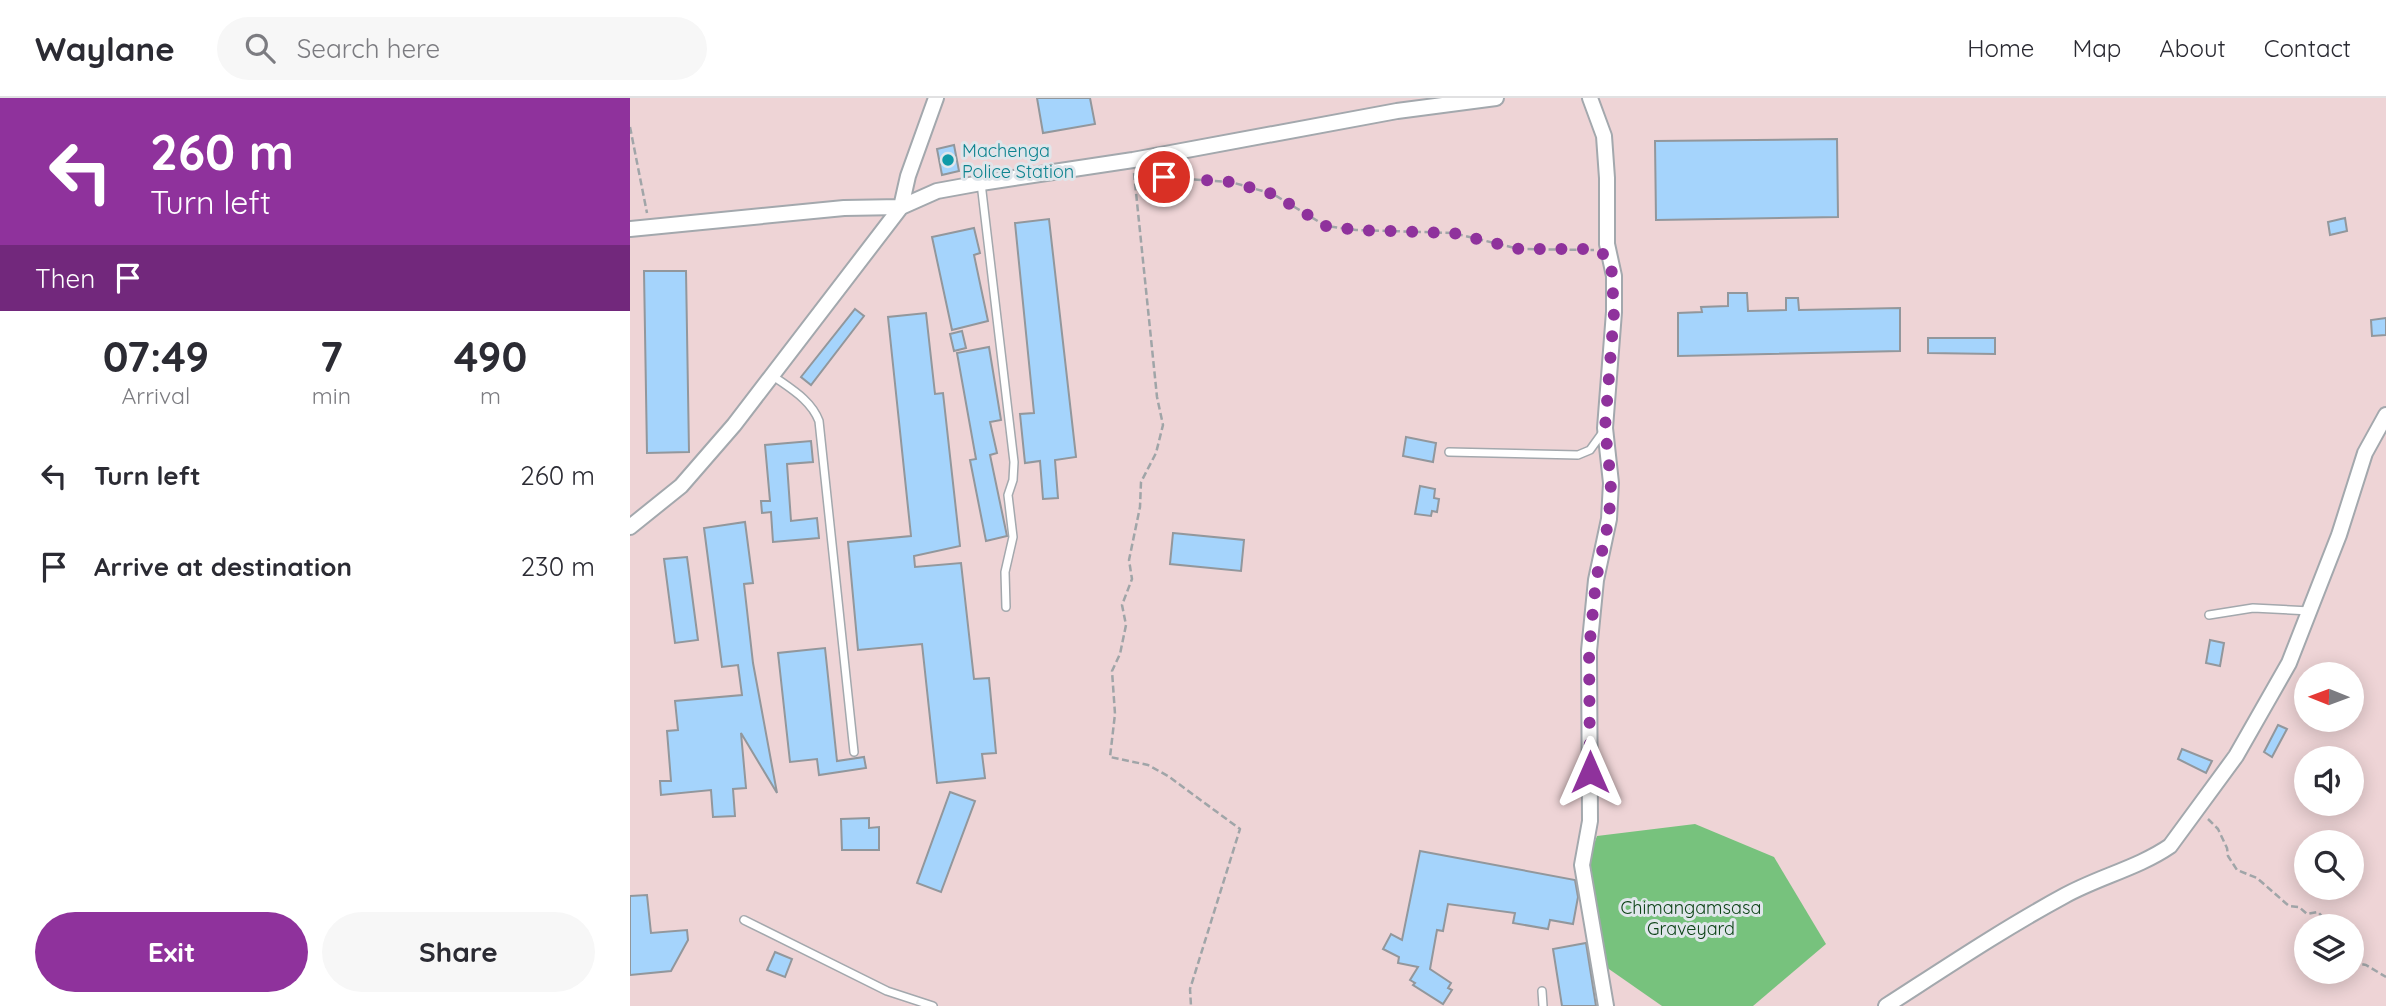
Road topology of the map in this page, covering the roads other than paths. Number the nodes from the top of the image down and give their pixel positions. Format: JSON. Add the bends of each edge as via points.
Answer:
{"nodes":[{"id":1,"x":936,"y":98,"type":"edge"},
{"id":2,"x":1496,"y":98,"type":"edge"},
{"id":3,"x":1590,"y":98,"type":"edge"},
{"id":4,"x":982,"y":183,"type":"junction"},
{"id":5,"x":901,"y":207,"type":"junction"},
{"id":6,"x":630,"y":229,"type":"edge"},
{"id":7,"x":774,"y":376,"type":"junction"},
{"id":8,"x":2386,"y":415,"type":"edge"},
{"id":9,"x":1605,"y":428,"type":"junction"},
{"id":10,"x":1449,"y":452,"type":"dead end"},
{"id":11,"x":630,"y":527,"type":"edge"},
{"id":12,"x":1006,"y":607,"type":"dead end"},
{"id":13,"x":2311,"y":611,"type":"junction"},
{"id":14,"x":2208,"y":615,"type":"dead end"},
{"id":15,"x":854,"y":752,"type":"dead end"},
{"id":16,"x":744,"y":920,"type":"dead end"},
{"id":17,"x":1542,"y":991,"type":"dead end"},
{"id":18,"x":933,"y":1006,"type":"edge"},
{"id":19,"x":1543,"y":1006,"type":"edge"},
{"id":20,"x":1606,"y":1006,"type":"edge"},
{"id":21,"x":1886,"y":1006,"type":"edge"}],
"edges":[{"from":1,"to":5,"type":"street"},
{"from":2,"to":4,"type":"street"},
{"from":3,"to":9,"type":"street","via":[[1604,136],[1606,244],[1614,312]]},
{"from":4,"to":5,"type":"street","via":[[937,191]]},
{"from":4,"to":12,"type":"lane","via":[[1014,462],[1008,495],[1013,537],[1005,572]]},
{"from":5,"to":6,"type":"street","via":[[844,208]]},
{"from":5,"to":7,"type":"street"},
{"from":7,"to":11,"type":"street","via":[[681,486]]},
{"from":7,"to":15,"type":"lane","via":[[814,409],[819,421]]},
{"from":8,"to":13,"type":"street","via":[[2358,470]]},
{"from":9,"to":10,"type":"lane","via":[[1599,442],[1578,455]]},
{"from":9,"to":20,"type":"street","via":[[1611,483],[1589,651],[1590,821],[1582,864]]},
{"from":13,"to":14,"type":"lane","via":[[2253,608]]},
{"from":13,"to":21,"type":"street","via":[[2269,702],[2170,846],[2067,894]]},
{"from":16,"to":18,"type":"lane","via":[[887,990]]},
{"from":17,"to":19,"type":"lane"}]}
